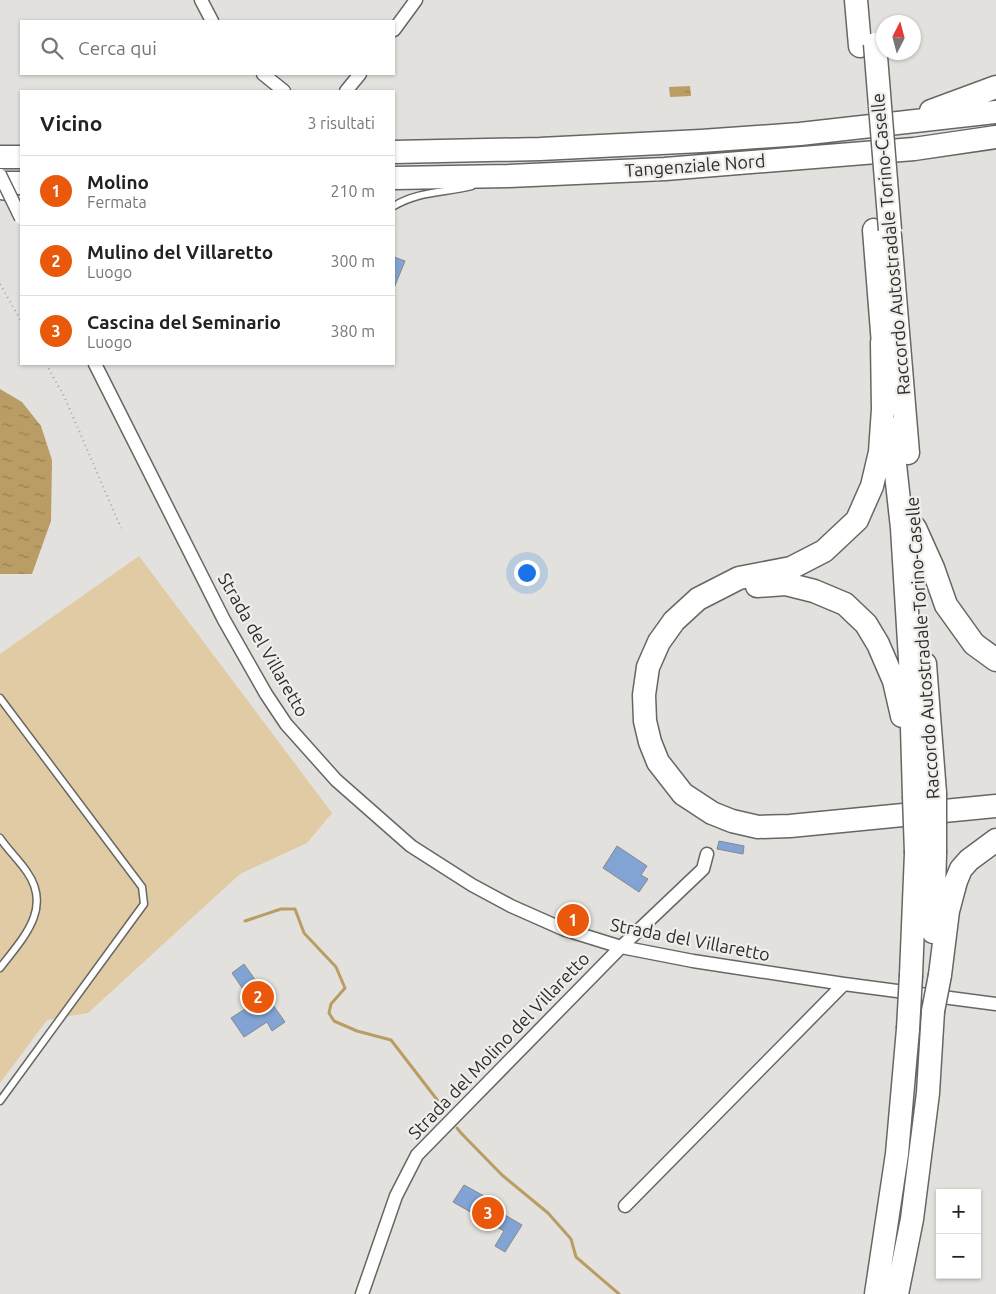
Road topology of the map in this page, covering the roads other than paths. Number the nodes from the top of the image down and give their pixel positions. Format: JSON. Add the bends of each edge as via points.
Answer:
{"nodes":[{"id":1,"x":201,"y":0,"type":"edge"},
{"id":2,"x":416,"y":0,"type":"edge"},
{"id":3,"x":856,"y":0,"type":"edge"},
{"id":4,"x":872,"y":0,"type":"edge"},
{"id":5,"x":211,"y":20,"type":"edge"},
{"id":6,"x":395,"y":29,"type":"edge"},
{"id":7,"x":868,"y":45,"type":"junction"},
{"id":8,"x":264,"y":75,"type":"edge"},
{"id":9,"x":359,"y":75,"type":"edge"},
{"id":10,"x":996,"y":88,"type":"edge"},
{"id":11,"x":283,"y":90,"type":"edge"},
{"id":12,"x":347,"y":90,"type":"edge"},
{"id":13,"x":996,"y":112,"type":"edge"},
{"id":14,"x":893,"y":124,"type":"junction"},
{"id":15,"x":996,"y":137,"type":"edge"},
{"id":16,"x":395,"y":152,"type":"edge"},
{"id":17,"x":0,"y":157,"type":"edge"},
{"id":18,"x":20,"y":157,"type":"edge"},
{"id":19,"x":0,"y":175,"type":"edge"},
{"id":20,"x":509,"y":176,"type":"junction"},
{"id":21,"x":395,"y":178,"type":"edge"},
{"id":22,"x":0,"y":183,"type":"edge"},
{"id":23,"x":20,"y":183,"type":"edge"},
{"id":24,"x":484,"y":183,"type":"dead end"},
{"id":25,"x":476,"y":185,"type":"dead end"},
{"id":26,"x":0,"y":196,"type":"edge"},
{"id":27,"x":20,"y":199,"type":"edge"},
{"id":28,"x":395,"y":205,"type":"edge"},
{"id":29,"x":20,"y":216,"type":"edge"},
{"id":30,"x":882,"y":230,"type":"junction"},
{"id":31,"x":882,"y":342,"type":"junction"},
{"id":32,"x":96,"y":365,"type":"edge"},
{"id":33,"x":914,"y":528,"type":"junction"},
{"id":34,"x":688,"y":609,"type":"junction"},
{"id":35,"x":996,"y":660,"type":"edge"},
{"id":36,"x":0,"y":698,"type":"edge"},
{"id":37,"x":921,"y":790,"type":"junction"},
{"id":38,"x":996,"y":806,"type":"edge"},
{"id":39,"x":0,"y":838,"type":"edge"},
{"id":40,"x":996,"y":840,"type":"edge"},
{"id":41,"x":926,"y":853,"type":"junction"},
{"id":42,"x":707,"y":854,"type":"dead end"},
{"id":43,"x":621,"y":947,"type":"junction"},
{"id":44,"x":0,"y":968,"type":"edge"},
{"id":45,"x":937,"y":975,"type":"junction"},
{"id":46,"x":844,"y":984,"type":"junction"},
{"id":47,"x":996,"y":1004,"type":"edge"},
{"id":48,"x":0,"y":1101,"type":"edge"},
{"id":49,"x":626,"y":1206,"type":"dead end"},
{"id":50,"x":362,"y":1294,"type":"edge"},
{"id":51,"x":876,"y":1294,"type":"edge"},
{"id":52,"x":897,"y":1294,"type":"edge"}],
"edges":[{"from":1,"to":5,"type":"street"},
{"from":2,"to":6,"type":"street"},
{"from":3,"to":7,"type":"highway","name":"Raccordo Autostradale Torino-Caselle"},
{"from":4,"to":7,"type":"highway","name":"Raccordo Autostradale Torino-Caselle"},
{"from":7,"to":30,"type":"highway","name":"Raccordo Autostradale Torino-Caselle","bridge":true},
{"from":8,"to":11,"type":"street"},
{"from":9,"to":12,"type":"street"},
{"from":10,"to":14,"type":"highway"},
{"from":13,"to":14,"type":"highway","name":"Tangenziale Nord"},
{"from":14,"to":16,"type":"highway","name":"Tangenziale Nord","via":[[701,141]]},
{"from":15,"to":20,"type":"highway","name":"Tangenziale Nord","via":[[914,149],[751,163]]},
{"from":17,"to":18,"type":"highway"},
{"from":19,"to":29,"type":"street","bridge":true},
{"from":20,"to":21,"type":"highway","name":"Tangenziale Nord"},
{"from":20,"to":24,"type":"lane"},
{"from":22,"to":23,"type":"highway"},
{"from":25,"to":28,"type":"lane","via":[[423,194]]},
{"from":26,"to":27,"type":"lane"},
{"from":30,"to":31,"type":"highway","name":"Raccordo Autostradale Torino-Caselle"},
{"from":30,"to":33,"type":"highway","name":"Raccordo Autostradale Torino-Caselle"},
{"from":31,"to":34,"type":"highway","via":[[880,452],[872,486],[857,520],[824,552],[791,568],[739,578]]},
{"from":31,"to":37,"type":"highway","name":"Raccordo Autostradale Torino-Caselle","via":[[902,528]]},
{"from":32,"to":43,"type":"street","name":"Strada del Villaretto","via":[[224,620],[262,686],[286,724],[336,780],[411,846],[472,886],[563,929]]},
{"from":33,"to":35,"type":"highway","via":[[946,606],[974,644]]},
{"from":33,"to":37,"type":"highway","name":"Raccordo Autostradale Torino-Caselle"},
{"from":34,"to":37,"type":"highway","via":[[732,590],[786,584],[845,604],[866,624],[894,681]]},
{"from":34,"to":38,"type":"highway","via":[[674,621],[659,642],[648,667],[644,695],[645,721],[658,762],[683,794],[694,802],[732,821],[774,827]]},
{"from":36,"to":48,"type":"lane","via":[[142,887],[144,904]]},
{"from":37,"to":41,"type":"highway","name":"Raccordo Autostradale Torino-Caselle","bridge":true},
{"from":39,"to":44,"type":"lane","via":[[28,872],[38,898],[31,926]]},
{"from":40,"to":45,"type":"highway","via":[[961,869],[948,911]]},
{"from":41,"to":45,"type":"highway","name":"Raccordo Autostradale Torino-Caselle"},
{"from":41,"to":51,"type":"highway","name":"Raccordo Autostradale Torino-Caselle","bridge":true,"via":[[910,975],[897,1154]]},
{"from":42,"to":43,"type":"street","name":"Strada del Molino del Villaretto","via":[[703,869]]},
{"from":43,"to":46,"type":"street","name":"Strada del Villaretto"},
{"from":43,"to":50,"type":"street","name":"Strada del Molino del Villaretto","via":[[417,1155],[396,1196]]},
{"from":45,"to":52,"type":"highway","name":"Raccordo Autostradale Torino-Caselle","bridge":true,"via":[[928,1093],[912,1218]]},
{"from":46,"to":47,"type":"street","name":"Strada del Villaretto"},
{"from":46,"to":49,"type":"street"}]}
